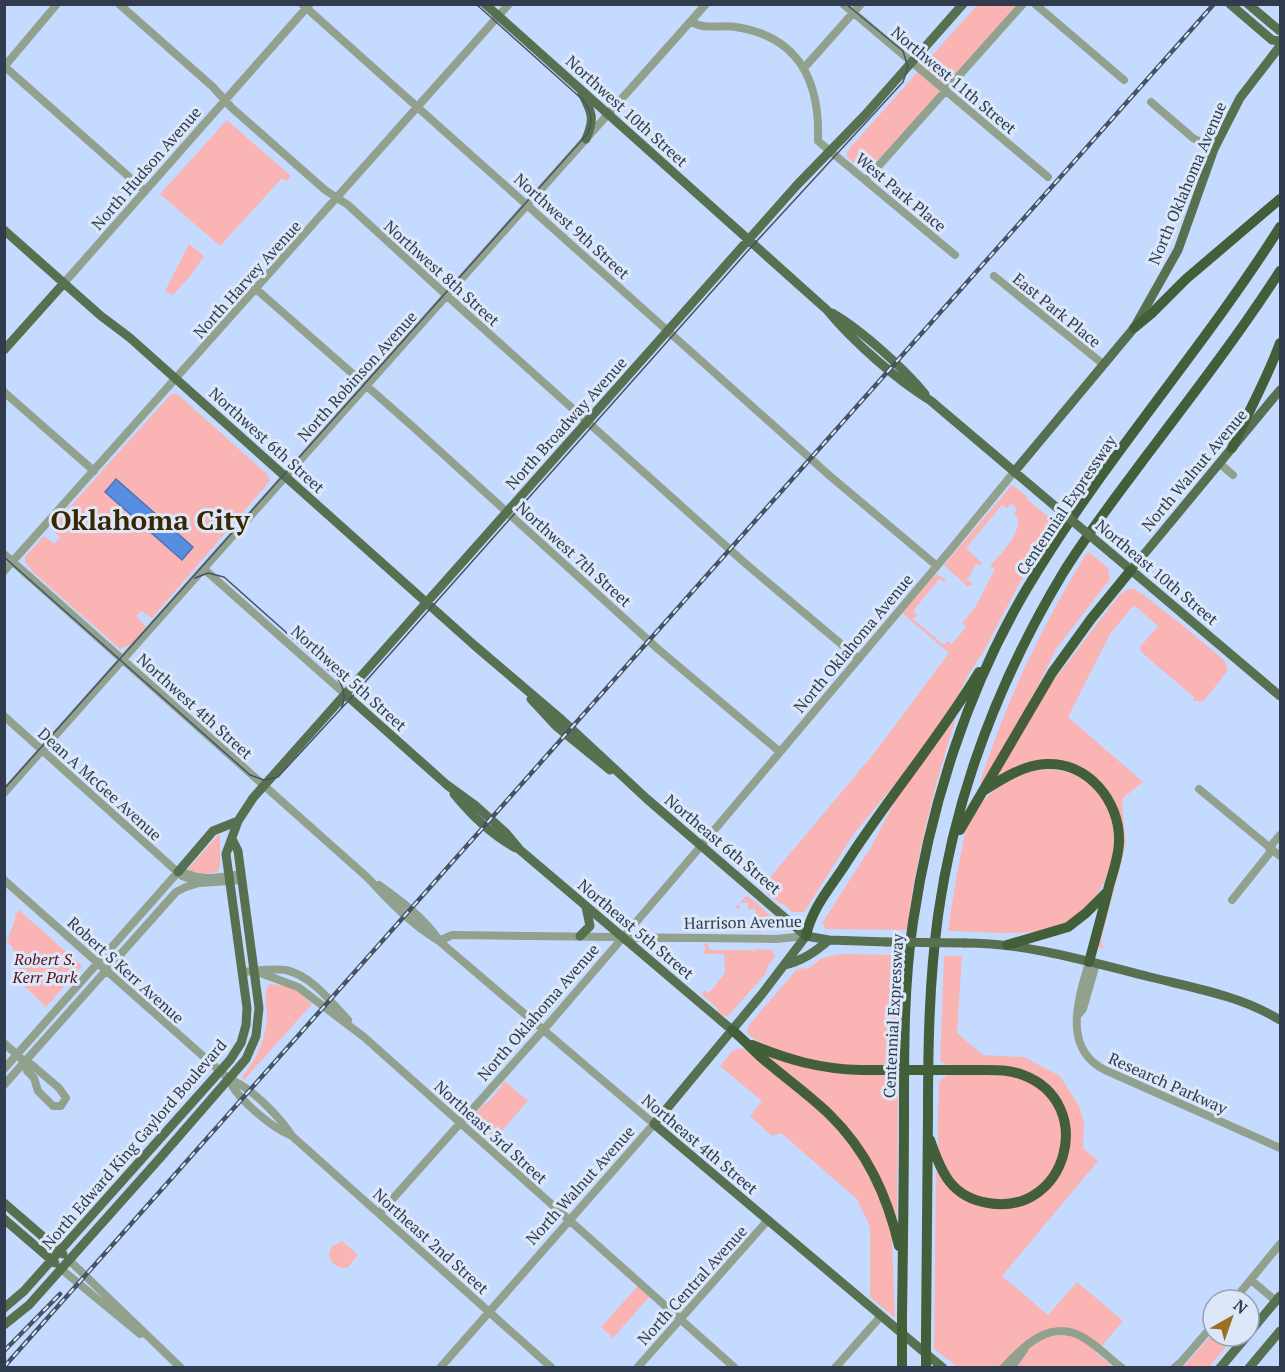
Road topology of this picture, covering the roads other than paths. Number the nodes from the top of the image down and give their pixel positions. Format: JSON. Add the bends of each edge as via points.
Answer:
{"nodes":[{"id":1,"x":57,"y":4,"type":"edge"},
{"id":2,"x":119,"y":4,"type":"edge"},
{"id":3,"x":485,"y":4,"type":"edge"},
{"id":4,"x":509,"y":4,"type":"edge"},
{"id":5,"x":706,"y":4,"type":"edge"},
{"id":6,"x":843,"y":4,"type":"edge"},
{"id":7,"x":861,"y":4,"type":"edge"},
{"id":8,"x":963,"y":4,"type":"edge"},
{"id":9,"x":1023,"y":4,"type":"edge"},
{"id":10,"x":1035,"y":4,"type":"edge"},
{"id":11,"x":1230,"y":4,"type":"edge"},
{"id":12,"x":1248,"y":4,"type":"edge"},
{"id":13,"x":306,"y":6,"type":"edge"},
{"id":14,"x":854,"y":14,"type":"junction"},
{"id":15,"x":498,"y":16,"type":"junction"},
{"id":16,"x":691,"y":21,"type":"junction"},
{"id":17,"x":1281,"y":31,"type":"edge"},
{"id":18,"x":1281,"y":41,"type":"edge"},
{"id":19,"x":1281,"y":46,"type":"edge"},
{"id":20,"x":911,"y":63,"type":"junction"},
{"id":21,"x":5,"y":66,"type":"edge"},
{"id":22,"x":804,"y":68,"type":"junction"},
{"id":23,"x":1124,"y":80,"type":"dead end"},
{"id":24,"x":579,"y":88,"type":"junction"},
{"id":25,"x":946,"y":91,"type":"junction"},
{"id":26,"x":225,"y":100,"type":"junction"},
{"id":27,"x":1151,"y":102,"type":"dead end"},
{"id":28,"x":417,"y":107,"type":"junction"},
{"id":29,"x":608,"y":114,"type":"junction"},
{"id":30,"x":586,"y":139,"type":"junction"},
{"id":31,"x":1214,"y":149,"type":"junction"},
{"id":32,"x":830,"y":151,"type":"junction"},
{"id":33,"x":1048,"y":177,"type":"dead end"},
{"id":34,"x":866,"y":180,"type":"junction"},
{"id":35,"x":145,"y":191,"type":"junction"},
{"id":36,"x":337,"y":198,"type":"junction"},
{"id":37,"x":1281,"y":199,"type":"edge"},
{"id":38,"x":527,"y":205,"type":"junction"},
{"id":39,"x":1281,"y":227,"type":"edge"},
{"id":40,"x":4,"y":230,"type":"edge"},
{"id":41,"x":749,"y":240,"type":"junction"},
{"id":42,"x":955,"y":255,"type":"dead end"},
{"id":43,"x":1281,"y":271,"type":"edge"},
{"id":44,"x":994,"y":276,"type":"dead end"},
{"id":45,"x":64,"y":283,"type":"junction"},
{"id":46,"x":256,"y":289,"type":"junction"},
{"id":47,"x":447,"y":296,"type":"junction"},
{"id":48,"x":1134,"y":328,"type":"junction"},
{"id":49,"x":669,"y":330,"type":"junction"},
{"id":50,"x":1281,"y":343,"type":"edge"},
{"id":51,"x":4,"y":350,"type":"edge"},
{"id":52,"x":1103,"y":364,"type":"junction"},
{"id":53,"x":175,"y":379,"type":"junction"},
{"id":54,"x":366,"y":386,"type":"junction"},
{"id":55,"x":1281,"y":390,"type":"edge"},
{"id":56,"x":4,"y":392,"type":"edge"},
{"id":57,"x":588,"y":421,"type":"junction"},
{"id":58,"x":1232,"y":448,"type":"junction"},
{"id":59,"x":1219,"y":463,"type":"junction"},
{"id":60,"x":94,"y":471,"type":"junction"},
{"id":61,"x":1014,"y":471,"type":"junction"},
{"id":62,"x":1233,"y":475,"type":"dead end"},
{"id":63,"x":285,"y":477,"type":"junction"},
{"id":64,"x":507,"y":513,"type":"junction"},
{"id":65,"x":4,"y":554,"type":"edge"},
{"id":66,"x":13,"y":562,"type":"junction"},
{"id":67,"x":937,"y":566,"type":"junction"},
{"id":68,"x":204,"y":569,"type":"junction"},
{"id":69,"x":1131,"y":570,"type":"junction"},
{"id":70,"x":4,"y":571,"type":"edge"},
{"id":71,"x":426,"y":603,"type":"junction"},
{"id":72,"x":1007,"y":625,"type":"junction"},
{"id":73,"x":859,"y":659,"type":"junction"},
{"id":74,"x":123,"y":660,"type":"junction"},
{"id":75,"x":345,"y":694,"type":"junction"},
{"id":76,"x":1281,"y":696,"type":"edge"},
{"id":77,"x":4,"y":716,"type":"edge"},
{"id":78,"x":559,"y":723,"type":"joint"},
{"id":79,"x":42,"y":751,"type":"junction"},
{"id":80,"x":780,"y":752,"type":"junction"},
{"id":81,"x":264,"y":785,"type":"junction"},
{"id":82,"x":447,"y":785,"type":"junction"},
{"id":83,"x":1199,"y":789,"type":"dead end"},
{"id":84,"x":4,"y":793,"type":"edge"},
{"id":85,"x":981,"y":793,"type":"junction"},
{"id":86,"x":476,"y":806,"type":"joint"},
{"id":87,"x":238,"y":820,"type":"junction"},
{"id":88,"x":1281,"y":835,"type":"edge"},
{"id":89,"x":232,"y":839,"type":"junction"},
{"id":90,"x":953,"y":840,"type":"junction"},
{"id":91,"x":701,"y":846,"type":"junction"},
{"id":92,"x":520,"y":850,"type":"junction"},
{"id":93,"x":1276,"y":852,"type":"edge"},
{"id":94,"x":178,"y":872,"type":"junction"},
{"id":95,"x":242,"y":877,"type":"junction"},
{"id":96,"x":230,"y":878,"type":"junction"},
{"id":97,"x":4,"y":880,"type":"edge"},
{"id":98,"x":201,"y":883,"type":"junction"},
{"id":99,"x":1108,"y":890,"type":"junction"},
{"id":100,"x":1232,"y":900,"type":"dead end"},
{"id":101,"x":586,"y":907,"type":"junction"},
{"id":102,"x":580,"y":936,"type":"junction"},
{"id":103,"x":806,"y":936,"type":"junction"},
{"id":104,"x":623,"y":937,"type":"junction"},
{"id":105,"x":830,"y":940,"type":"junction"},
{"id":106,"x":439,"y":941,"type":"junction"},
{"id":107,"x":1007,"y":945,"type":"junction"},
{"id":108,"x":1093,"y":962,"type":"junction"},
{"id":109,"x":98,"y":963,"type":"junction"},
{"id":110,"x":784,"y":964,"type":"junction"},
{"id":111,"x":106,"y":970,"type":"junction"},
{"id":112,"x":255,"y":971,"type":"junction"},
{"id":113,"x":243,"y":972,"type":"junction"},
{"id":114,"x":1281,"y":1020,"type":"edge"},
{"id":115,"x":543,"y":1030,"type":"junction"},
{"id":116,"x":732,"y":1030,"type":"junction"},
{"id":117,"x":364,"y":1037,"type":"junction"},
{"id":118,"x":4,"y":1042,"type":"edge"},
{"id":119,"x":748,"y":1043,"type":"junction"},
{"id":120,"x":17,"y":1055,"type":"junction"},
{"id":121,"x":24,"y":1062,"type":"junction"},
{"id":122,"x":4,"y":1069,"type":"edge"},
{"id":123,"x":220,"y":1071,"type":"junction"},
{"id":124,"x":229,"y":1080,"type":"junction"},
{"id":125,"x":4,"y":1085,"type":"edge"},
{"id":126,"x":460,"y":1123,"type":"junction"},
{"id":127,"x":654,"y":1124,"type":"junction"},
{"id":128,"x":927,"y":1133,"type":"junction"},
{"id":129,"x":155,"y":1144,"type":"junction"},
{"id":130,"x":1281,"y":1148,"type":"edge"},
{"id":131,"x":160,"y":1158,"type":"junction"},
{"id":132,"x":4,"y":1203,"type":"edge"},
{"id":133,"x":380,"y":1213,"type":"junction"},
{"id":134,"x":4,"y":1219,"type":"edge"},
{"id":135,"x":569,"y":1220,"type":"junction"},
{"id":136,"x":768,"y":1220,"type":"junction"},
{"id":137,"x":1281,"y":1245,"type":"edge"},
{"id":138,"x":59,"y":1252,"type":"junction"},
{"id":139,"x":69,"y":1260,"type":"junction"},
{"id":140,"x":51,"y":1261,"type":"junction"},
{"id":141,"x":61,"y":1269,"type":"junction"},
{"id":142,"x":903,"y":1270,"type":"junction"},
{"id":143,"x":1251,"y":1280,"type":"junction"},
{"id":144,"x":1244,"y":1288,"type":"edge"},
{"id":145,"x":1278,"y":1298,"type":"edge"},
{"id":146,"x":4,"y":1308,"type":"edge"},
{"id":147,"x":489,"y":1311,"type":"junction"},
{"id":148,"x":881,"y":1316,"type":"junction"},
{"id":149,"x":680,"y":1318,"type":"junction"},
{"id":150,"x":1261,"y":1319,"type":"edge"},
{"id":151,"x":4,"y":1324,"type":"edge"},
{"id":152,"x":1281,"y":1331,"type":"edge"},
{"id":153,"x":1201,"y":1338,"type":"edge"},
{"id":154,"x":1028,"y":1343,"type":"junction"},
{"id":155,"x":1237,"y":1348,"type":"edge"},
{"id":156,"x":161,"y":1349,"type":"junction"},
{"id":157,"x":182,"y":1368,"type":"edge"},
{"id":158,"x":440,"y":1368,"type":"edge"},
{"id":159,"x":552,"y":1368,"type":"edge"},
{"id":160,"x":637,"y":1368,"type":"edge"},
{"id":161,"x":735,"y":1368,"type":"edge"},
{"id":162,"x":835,"y":1368,"type":"edge"},
{"id":163,"x":902,"y":1368,"type":"edge"},
{"id":164,"x":926,"y":1368,"type":"edge"},
{"id":165,"x":943,"y":1368,"type":"edge"},
{"id":166,"x":1003,"y":1368,"type":"edge"},
{"id":167,"x":1011,"y":1368,"type":"edge"},
{"id":168,"x":1122,"y":1368,"type":"edge"},
{"id":169,"x":1174,"y":1368,"type":"edge"},
{"id":170,"x":1220,"y":1368,"type":"edge"},
{"id":171,"x":1249,"y":1368,"type":"edge"}],
"edges":[{"from":1,"to":21,"type":"street"},
{"from":2,"to":26,"type":"street","name":"Northwest 8th Street"},
{"from":3,"to":15,"type":"main road","name":"Northwest 10th Street"},
{"from":4,"to":15,"type":"street","name":"North Harvey Avenue"},
{"from":5,"to":16,"type":"street","name":"North Robinson Avenue"},
{"from":6,"to":14,"type":"street","name":"Northwest 11th Street"},
{"from":7,"to":14,"type":"street"},
{"from":8,"to":20,"type":"main road","name":"North Broadway Avenue"},
{"from":9,"to":25,"type":"street"},
{"from":10,"to":23,"type":"street"},
{"from":11,"to":18,"type":"main road","via":[[1272,40]]},
{"from":12,"to":17,"type":"main road"},
{"from":13,"to":26,"type":"street","name":"North Hudson Avenue"},
{"from":13,"to":28,"type":"street","name":"Northwest 9th Street"},
{"from":14,"to":20,"type":"street","name":"Northwest 11th Street"},
{"from":14,"to":22,"type":"street"},
{"from":15,"to":24,"type":"main road","name":"Northwest 10th Street"},
{"from":15,"to":28,"type":"street","name":"North Harvey Avenue"},
{"from":16,"to":22,"type":"street","via":[[758,33],[790,52]]},
{"from":16,"to":29,"type":"street","name":"North Robinson Avenue"},
{"from":19,"to":31,"type":"main road","name":"North Oklahoma Avenue","via":[[1240,98]]},
{"from":20,"to":25,"type":"street","name":"Northwest 11th Street"},
{"from":20,"to":32,"type":"main road","name":"North Broadway Avenue"},
{"from":21,"to":35,"type":"street"},
{"from":22,"to":32,"type":"street","via":[[816,97],[818,141]]},
{"from":24,"to":29,"type":"main road","name":"Northwest 10th Street"},
{"from":24,"to":30,"type":"main road","via":[[592,117]]},
{"from":25,"to":33,"type":"street","name":"Northwest 11th Street"},
{"from":25,"to":34,"type":"street"},
{"from":26,"to":35,"type":"street","name":"North Hudson Avenue"},
{"from":26,"to":36,"type":"street","name":"Northwest 8th Street"},
{"from":27,"to":31,"type":"street","via":[[1193,138]]},
{"from":28,"to":36,"type":"street","name":"North Harvey Avenue"},
{"from":28,"to":38,"type":"street","name":"Northwest 9th Street"},
{"from":29,"to":30,"type":"street","name":"North Robinson Avenue"},
{"from":29,"to":41,"type":"main road","name":"Northwest 10th Street"},
{"from":30,"to":38,"type":"street","name":"North Robinson Avenue"},
{"from":31,"to":48,"type":"main road","name":"North Oklahoma Avenue","via":[[1178,250]]},
{"from":32,"to":34,"type":"street","name":"West Park Place"},
{"from":32,"to":41,"type":"main road","name":"North Broadway Avenue"},
{"from":34,"to":42,"type":"street","name":"West Park Place"},
{"from":35,"to":45,"type":"street","name":"North Hudson Avenue"},
{"from":36,"to":46,"type":"street","name":"North Harvey Avenue"},
{"from":36,"to":47,"type":"street","name":"Northwest 8th Street"},
{"from":37,"to":48,"type":"highway"},
{"from":38,"to":47,"type":"street","name":"North Robinson Avenue"},
{"from":38,"to":49,"type":"street","name":"Northwest 9th Street"},
{"from":39,"to":72,"type":"highway","name":"Centennial Expressway","via":[[1220,318],[1054,544]]},
{"from":40,"to":45,"type":"main road","name":"Northwest 6th Street"},
{"from":41,"to":49,"type":"main road","name":"North Broadway Avenue"},
{"from":41,"to":61,"type":"main road","name":"Northeast 10th Street","via":[[911,389],[931,401]]},
{"from":43,"to":90,"type":"highway","via":[[1071,560],[1019,654],[987,728]]},
{"from":44,"to":52,"type":"street","name":"East Park Place"},
{"from":45,"to":51,"type":"main road","name":"North Hudson Avenue"},
{"from":45,"to":53,"type":"main road","name":"Northwest 6th Street"},
{"from":46,"to":53,"type":"street","name":"North Harvey Avenue"},
{"from":46,"to":54,"type":"street","name":"Northwest 7th Street"},
{"from":47,"to":54,"type":"street","name":"North Robinson Avenue"},
{"from":47,"to":57,"type":"street","name":"Northwest 8th Street"},
{"from":48,"to":52,"type":"main road","name":"North Oklahoma Avenue"},
{"from":49,"to":57,"type":"main road","name":"North Broadway Avenue"},
{"from":49,"to":67,"type":"street","name":"Northwest 9th Street"},
{"from":50,"to":58,"type":"highway"},
{"from":52,"to":61,"type":"main road","name":"North Oklahoma Avenue"},
{"from":53,"to":60,"type":"street","name":"North Harvey Avenue"},
{"from":53,"to":63,"type":"main road","name":"Northwest 6th Street"},
{"from":54,"to":63,"type":"street","name":"North Robinson Avenue"},
{"from":54,"to":64,"type":"street","name":"Northwest 7th Street"},
{"from":55,"to":58,"type":"main road","name":"North Walnut Avenue"},
{"from":56,"to":60,"type":"street"},
{"from":57,"to":64,"type":"main road","name":"North Broadway Avenue"},
{"from":57,"to":73,"type":"street","name":"Northwest 8th Street","via":[[746,564]]},
{"from":58,"to":59,"type":"main road","name":"North Walnut Avenue"},
{"from":59,"to":62,"type":"street"},
{"from":59,"to":69,"type":"main road","name":"North Walnut Avenue"},
{"from":60,"to":66,"type":"street","name":"North Harvey Avenue"},
{"from":61,"to":67,"type":"street","name":"North Oklahoma Avenue"},
{"from":61,"to":69,"type":"main road","name":"Northeast 10th Street","bridge":true},
{"from":63,"to":68,"type":"street","name":"North Robinson Avenue"},
{"from":63,"to":71,"type":"main road","name":"Northwest 6th Street"},
{"from":64,"to":71,"type":"main road","name":"North Broadway Avenue"},
{"from":64,"to":80,"type":"street","name":"Northwest 7th Street"},
{"from":65,"to":66,"type":"street","name":"Northwest 4th Street"},
{"from":66,"to":70,"type":"street","name":"North Harvey Avenue"},
{"from":66,"to":74,"type":"street","name":"Northwest 4th Street"},
{"from":67,"to":73,"type":"street","name":"North Oklahoma Avenue"},
{"from":68,"to":74,"type":"street","name":"North Robinson Avenue"},
{"from":68,"to":75,"type":"street","name":"Northwest 5th Street"},
{"from":69,"to":76,"type":"main road","name":"Northeast 10th Street"},
{"from":69,"to":85,"type":"highway","via":[[1052,674]]},
{"from":71,"to":75,"type":"main road","name":"North Broadway Avenue"},
{"from":71,"to":78,"type":"main road","name":"Northwest 6th Street"},
{"from":72,"to":103,"type":"highway","via":[[958,706],[858,844],[809,920]]},
{"from":72,"to":142,"type":"highway","name":"Centennial Expressway","via":[[949,766],[913,922],[905,1019]]},
{"from":73,"to":80,"type":"street","name":"North Oklahoma Avenue"},
{"from":74,"to":79,"type":"street","name":"North Robinson Avenue"},
{"from":74,"to":81,"type":"street","name":"Northwest 4th Street"},
{"from":75,"to":81,"type":"main road","name":"North Broadway Avenue"},
{"from":75,"to":82,"type":"main road","name":"Northwest 5th Street"},
{"from":77,"to":79,"type":"street","name":"Dean A McGee Avenue"},
{"from":78,"to":91,"type":"main road","name":"Northeast 6th Street"},
{"from":79,"to":84,"type":"street","name":"North Robinson Avenue"},
{"from":79,"to":94,"type":"street","name":"Dean A McGee Avenue"},
{"from":80,"to":91,"type":"street","name":"North Oklahoma Avenue"},
{"from":81,"to":87,"type":"main road","name":"North Broadway Avenue"},
{"from":81,"to":106,"type":"street","name":"Northwest 4th Street","via":[[368,878],[388,901]]},
{"from":82,"to":86,"type":"main road","name":"Northwest 5th Street"},
{"from":82,"to":92,"type":"main road","name":"Northeast 5th Street","via":[[499,839]]},
{"from":83,"to":93,"type":"street"},
{"from":85,"to":90,"type":"highway"},
{"from":85,"to":99,"type":"highway","via":[[1020,770],[1046,764],[1088,777],[1101,788],[1117,820],[1119,843]]},
{"from":86,"to":92,"type":"main road","name":"Northeast 5th Street"},
{"from":87,"to":89,"type":"main road","name":"North Broadway Avenue"},
{"from":87,"to":94,"type":"main road","via":[[213,831]]},
{"from":88,"to":93,"type":"street"},
{"from":89,"to":95,"type":"main road"},
{"from":89,"to":96,"type":"main road","name":"North Edward King Gaylord Boulevard","via":[[226,854]]},
{"from":90,"to":128,"type":"highway","via":[[933,957]]},
{"from":91,"to":103,"type":"main road","name":"Northeast 6th Street"},
{"from":91,"to":104,"type":"street","name":"North Oklahoma Avenue"},
{"from":92,"to":101,"type":"main road","name":"Northeast 5th Street"},
{"from":93,"to":100,"type":"street"},
{"from":94,"to":96,"type":"street","name":"Dean A McGee Avenue"},
{"from":94,"to":98,"type":"street","name":"Dean A McGee Avenue"},
{"from":94,"to":109,"type":"street"},
{"from":95,"to":96,"type":"street","name":"Dean A McGee Avenue"},
{"from":95,"to":112,"type":"main road","name":"North Edward King Gaylord Boulevard"},
{"from":96,"to":98,"type":"street","name":"Dean A McGee Avenue"},
{"from":96,"to":113,"type":"main road","name":"North Edward King Gaylord Boulevard"},
{"from":97,"to":109,"type":"street","name":"Robert S Kerr Avenue"},
{"from":98,"to":111,"type":"street","via":[[176,892]]},
{"from":99,"to":107,"type":"highway","via":[[1068,927]]},
{"from":99,"to":108,"type":"highway"},
{"from":101,"to":102,"type":"main road","via":[[591,924]]},
{"from":101,"to":104,"type":"main road","name":"Northeast 5th Street"},
{"from":102,"to":104,"type":"street","name":"Harrison Avenue"},
{"from":102,"to":106,"type":"street","name":"Harrison Avenue","via":[[452,936]]},
{"from":103,"to":104,"type":"street","name":"Harrison Avenue"},
{"from":103,"to":105,"type":"main road","name":"Harrison Avenue"},
{"from":103,"to":110,"type":"main road","name":"North Walnut Avenue"},
{"from":104,"to":115,"type":"street","name":"North Oklahoma Avenue"},
{"from":104,"to":116,"type":"main road","name":"Northeast 5th Street"},
{"from":105,"to":107,"type":"main road","name":"Harrison Avenue","bridge":true},
{"from":105,"to":110,"type":"main road","via":[[799,961]]},
{"from":106,"to":115,"type":"street","name":"Northeast 4th Street"},
{"from":107,"to":108,"type":"main road","name":"Harrison Avenue"},
{"from":108,"to":114,"type":"main road","name":"Harrison Avenue","via":[[1242,1001]]},
{"from":108,"to":130,"type":"street","name":"Research Parkway","via":[[1076,1007],[1077,1032],[1086,1055],[1100,1068]]},
{"from":109,"to":111,"type":"street","name":"Robert S Kerr Avenue"},
{"from":109,"to":120,"type":"street"},
{"from":110,"to":116,"type":"main road","name":"North Walnut Avenue"},
{"from":111,"to":121,"type":"street"},
{"from":111,"to":123,"type":"street","name":"Robert S Kerr Avenue"},
{"from":112,"to":113,"type":"street","name":"Northeast 3rd Street"},
{"from":112,"to":117,"type":"street","name":"Northeast 3rd Street","via":[[290,982]]},
{"from":112,"to":117,"type":"street","name":"Northeast 3rd Street","via":[[286,970],[298,975],[322,993]]},
{"from":112,"to":124,"type":"main road","name":"North Edward King Gaylord Boulevard","via":[[258,1028],[246,1059]]},
{"from":113,"to":123,"type":"main road","name":"North Edward King Gaylord Boulevard","via":[[247,1008],[244,1032],[236,1052]]},
{"from":115,"to":126,"type":"street","name":"North Oklahoma Avenue"},
{"from":115,"to":127,"type":"street","name":"Northeast 4th Street"},
{"from":116,"to":119,"type":"highway"},
{"from":116,"to":127,"type":"main road","name":"North Walnut Avenue"},
{"from":117,"to":126,"type":"street","name":"Northeast 3rd Street"},
{"from":118,"to":120,"type":"street"},
{"from":119,"to":128,"type":"highway","bridge":true,"via":[[796,1062],[828,1068],[1006,1070],[1024,1075],[1039,1083],[1055,1100],[1064,1119],[1066,1137],[1064,1156],[1040,1191],[1015,1203],[995,1204],[964,1195],[947,1179]]},
{"from":119,"to":142,"type":"highway","via":[[829,1114],[860,1150],[886,1200]]},
{"from":120,"to":121,"type":"street"},
{"from":120,"to":122,"type":"street"},
{"from":121,"to":121,"type":"street","via":[[40,1095],[53,1106],[61,1107],[65,1095]]},
{"from":121,"to":125,"type":"street"},
{"from":123,"to":124,"type":"street","name":"Robert S Kerr Avenue"},
{"from":123,"to":129,"type":"main road","name":"North Edward King Gaylord Boulevard"},
{"from":124,"to":131,"type":"main road","name":"North Edward King Gaylord Boulevard"},
{"from":124,"to":133,"type":"street","name":"Northeast 2nd Street","via":[[234,1091],[277,1130],[292,1136]]},
{"from":126,"to":133,"type":"street","name":"North Oklahoma Avenue"},
{"from":126,"to":135,"type":"street","name":"Northeast 3rd Street"},
{"from":127,"to":135,"type":"street","name":"North Walnut Avenue"},
{"from":127,"to":136,"type":"main road","name":"Northeast 4th Street"},
{"from":128,"to":164,"type":"highway","bridge":true},
{"from":129,"to":131,"type":"main road"},
{"from":129,"to":138,"type":"main road","name":"North Edward King Gaylord Boulevard"},
{"from":131,"to":139,"type":"main road","name":"North Edward King Gaylord Boulevard"},
{"from":132,"to":138,"type":"main road"},
{"from":133,"to":147,"type":"street","name":"Northeast 2nd Street"},
{"from":134,"to":140,"type":"main road"},
{"from":135,"to":147,"type":"street","name":"North Walnut Avenue"},
{"from":135,"to":149,"type":"street","name":"Northeast 3rd Street"},
{"from":136,"to":148,"type":"main road","name":"Northeast 4th Street"},
{"from":136,"to":149,"type":"street","name":"North Central Avenue"},
{"from":137,"to":143,"type":"street"},
{"from":138,"to":139,"type":"main road"},
{"from":138,"to":140,"type":"main road","name":"North Edward King Gaylord Boulevard"},
{"from":139,"to":141,"type":"main road","name":"North Edward King Gaylord Boulevard"},
{"from":139,"to":156,"type":"street"},
{"from":140,"to":141,"type":"main road"},
{"from":140,"to":146,"type":"main road","name":"North Edward King Gaylord Boulevard"},
{"from":141,"to":151,"type":"main road","name":"North Edward King Gaylord Boulevard","via":[[29,1305]]},
{"from":141,"to":156,"type":"street"},
{"from":142,"to":163,"type":"highway","name":"Centennial Expressway","bridge":true},
{"from":143,"to":144,"type":"street"},
{"from":143,"to":145,"type":"street"},
{"from":145,"to":150,"type":"main road"},
{"from":147,"to":158,"type":"street","name":"North Walnut Avenue"},
{"from":147,"to":159,"type":"street","name":"Northeast 2nd Street"},
{"from":148,"to":162,"type":"street"},
{"from":148,"to":165,"type":"main road","name":"Northeast 4th Street"},
{"from":149,"to":160,"type":"street","name":"North Central Avenue"},
{"from":149,"to":161,"type":"street","name":"Northeast 3rd Street"},
{"from":152,"to":171,"type":"main road"},
{"from":153,"to":169,"type":"street"},
{"from":154,"to":166,"type":"street"},
{"from":154,"to":167,"type":"street"},
{"from":154,"to":168,"type":"street","via":[[1050,1332],[1075,1333]]},
{"from":155,"to":170,"type":"main road"},
{"from":156,"to":157,"type":"street"}]}
